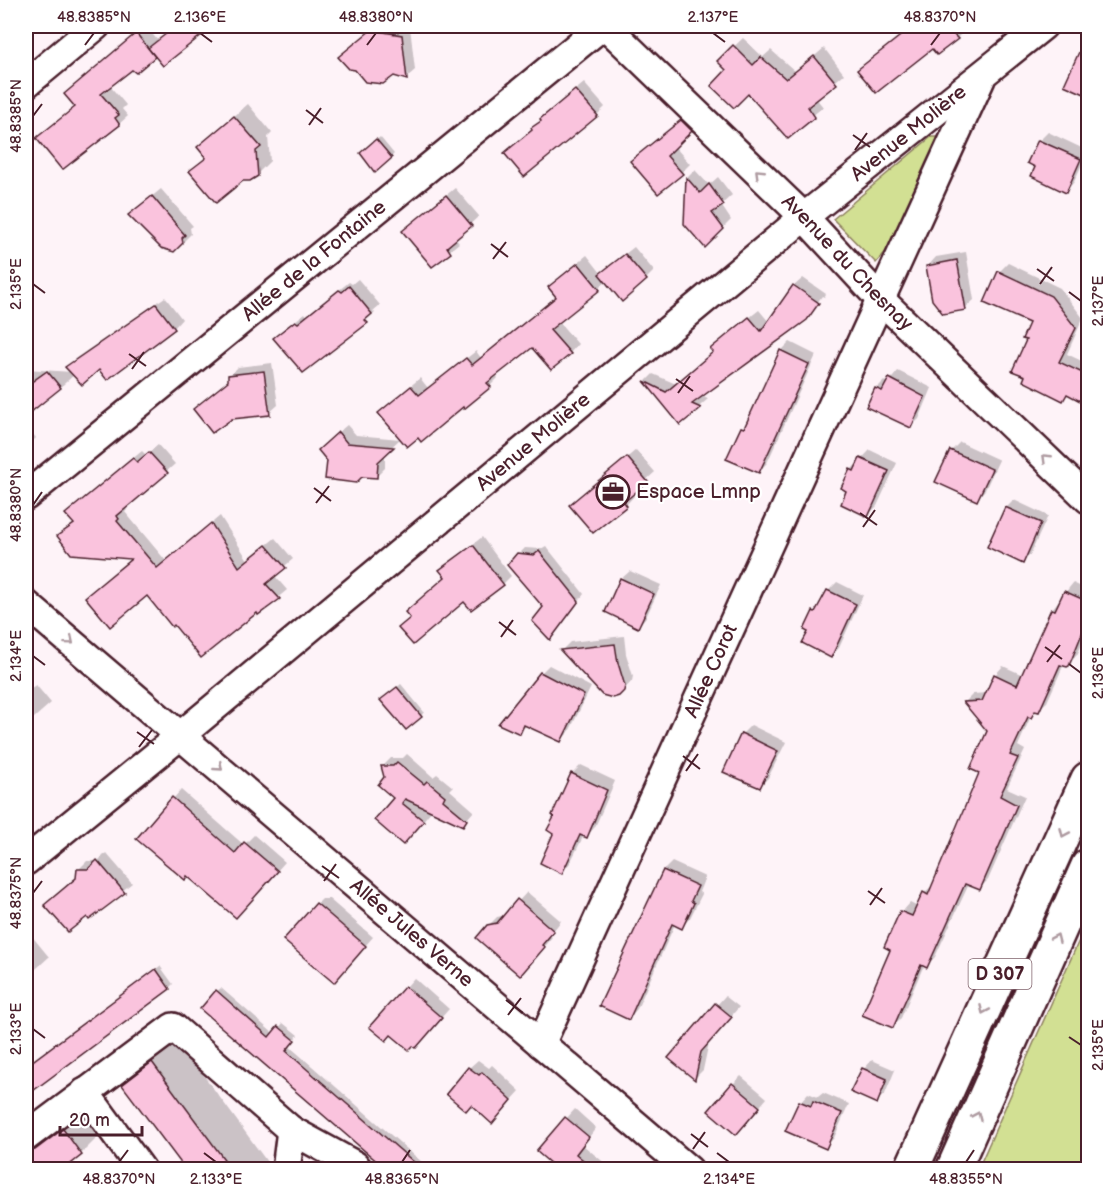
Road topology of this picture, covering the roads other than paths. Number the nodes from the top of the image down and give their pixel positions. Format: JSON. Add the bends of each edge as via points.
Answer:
{"nodes":[{"id":1,"x":96,"y":26,"type":"edge"},
{"id":2,"x":604,"y":26,"type":"edge"},
{"id":3,"x":1043,"y":26,"type":"edge"},
{"id":4,"x":983,"y":76,"type":"junction"},
{"id":5,"x":26,"y":84,"type":"edge"},
{"id":6,"x":804,"y":217,"type":"junction"},
{"id":7,"x":880,"y":299,"type":"junction"},
{"id":8,"x":26,"y":496,"type":"edge"},
{"id":9,"x":1089,"y":499,"type":"edge"},
{"id":10,"x":26,"y":604,"type":"edge"},
{"id":11,"x":181,"y":735,"type":"junction"},
{"id":12,"x":1089,"y":779,"type":"edge"},
{"id":13,"x":26,"y":861,"type":"edge"},
{"id":14,"x":1089,"y":866,"type":"edge"},
{"id":15,"x":541,"y":1044,"type":"junction"},
{"id":16,"x":85,"y":1092,"type":"junction"},
{"id":17,"x":291,"y":1130,"type":"junction"},
{"id":18,"x":26,"y":1137,"type":"edge"},
{"id":19,"x":137,"y":1168,"type":"edge"},
{"id":20,"x":286,"y":1170,"type":"edge"},
{"id":21,"x":359,"y":1170,"type":"edge"},
{"id":22,"x":689,"y":1170,"type":"edge"},
{"id":23,"x":911,"y":1170,"type":"edge"},
{"id":24,"x":953,"y":1170,"type":"edge"}],
"edges":[{"from":1,"to":5,"type":"street"},
{"from":6,"to":2,"type":"street","name":"Avenue du Chesnay","one_way":true},
{"from":2,"to":8,"type":"street","name":"Allée de la Fontaine"},
{"from":3,"to":4,"type":"street","name":"Avenue Molière"},
{"from":4,"to":6,"type":"street","name":"Avenue Molière"},
{"from":4,"to":7,"type":"street","name":"Allée Corot"},
{"from":6,"to":7,"type":"street","name":"Avenue du Chesnay"},
{"from":6,"to":11,"type":"street","name":"Avenue Molière"},
{"from":9,"to":7,"type":"street","name":"Avenue du Chesnay","one_way":true},
{"from":7,"to":15,"type":"street","name":"Allée Corot"},
{"from":10,"to":11,"type":"street","name":"Allée Jules Verne","one_way":true},
{"from":11,"to":13,"type":"street","name":"Avenue Molière"},
{"from":11,"to":15,"type":"street","name":"Allée Jules Verne","one_way":true},
{"from":12,"to":23,"type":"main road","number":"D 307","one_way":true},
{"from":24,"to":14,"type":"main road","number":"D 307","one_way":true},
{"from":15,"to":22,"type":"street","name":"Allée Jules Verne"},
{"from":16,"to":17,"type":"street","via":[[173,1027]]},
{"from":16,"to":18,"type":"street"},
{"from":16,"to":19,"type":"street"},
{"from":17,"to":20,"type":"street"},
{"from":17,"to":21,"type":"street","via":[[355,1164]]}]}
